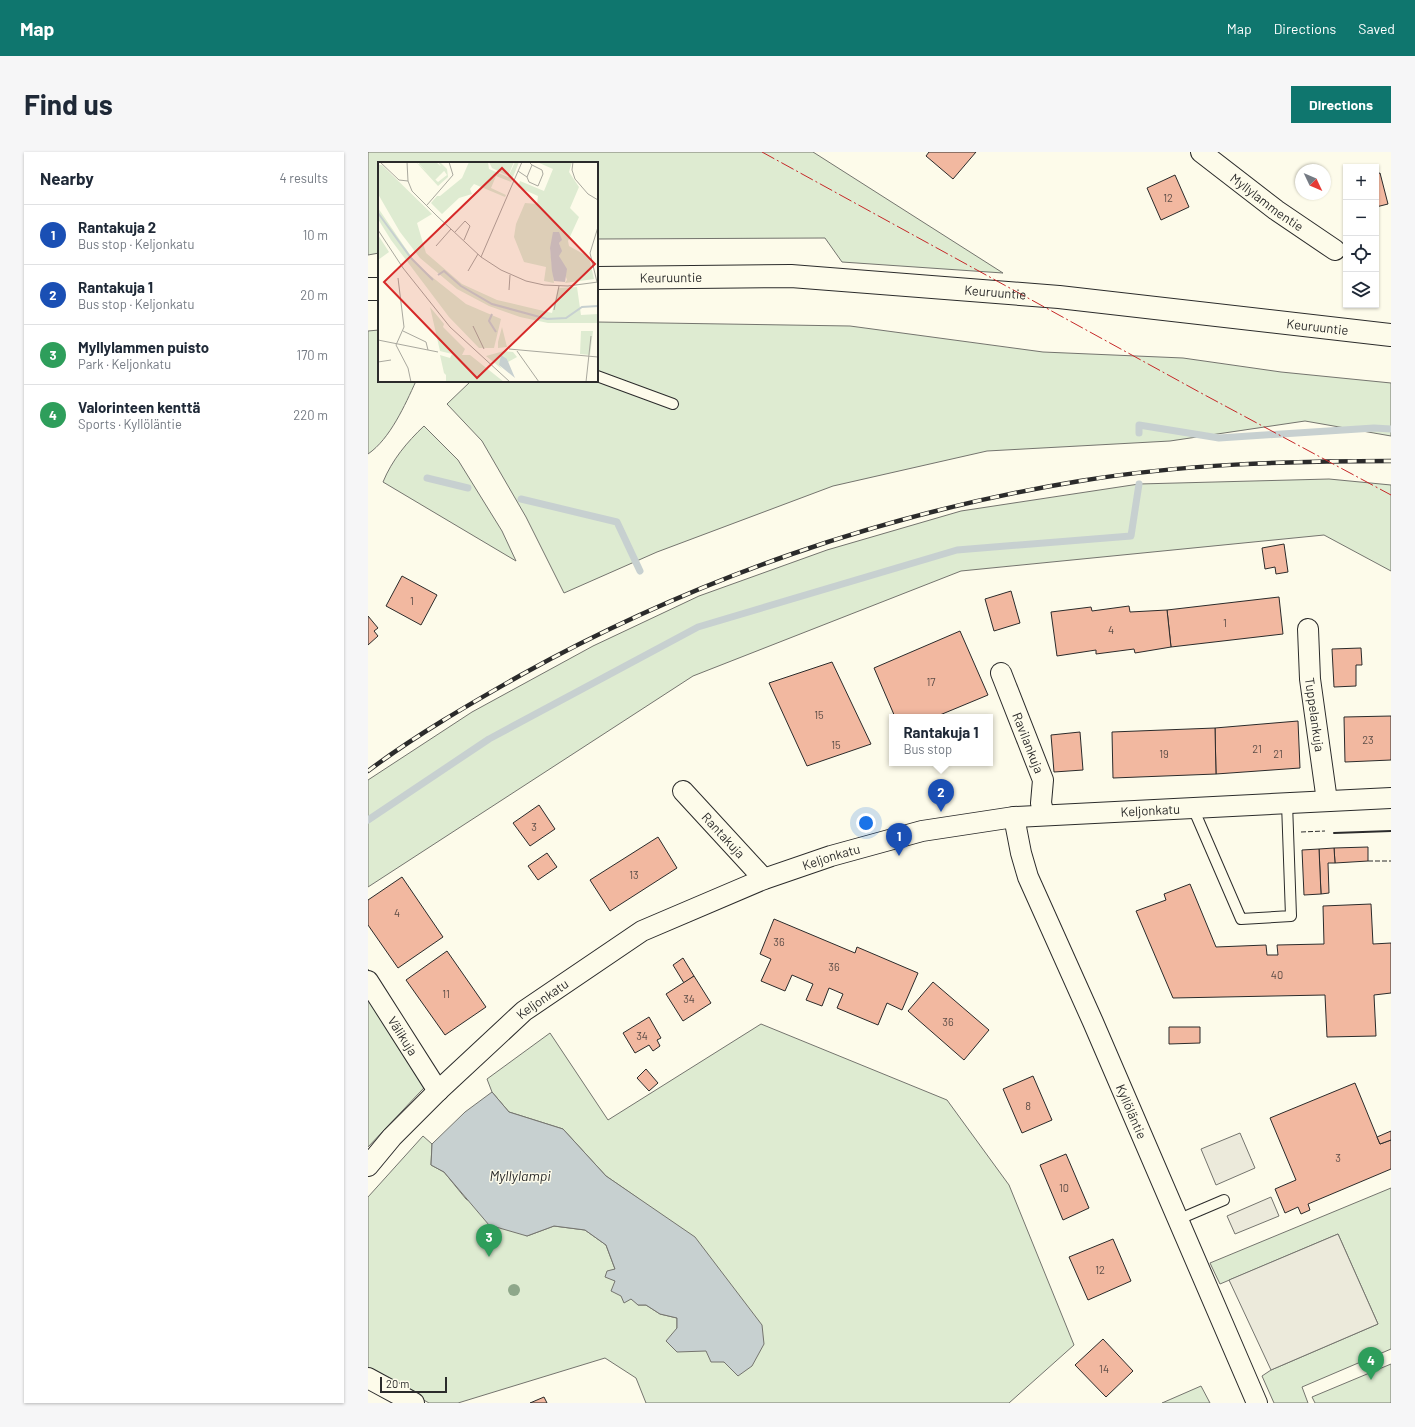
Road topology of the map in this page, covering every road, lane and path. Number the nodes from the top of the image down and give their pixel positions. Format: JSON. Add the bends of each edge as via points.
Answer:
{"nodes":[{"id":1,"x":1200,"y":152,"type":"edge"},
{"id":2,"x":1335,"y":250,"type":"dead end"},
{"id":3,"x":598,"y":278,"type":"edge"},
{"id":4,"x":378,"y":288,"type":"edge"},
{"id":5,"x":368,"y":289,"type":"edge"},
{"id":6,"x":1391,"y":335,"type":"edge"},
{"id":7,"x":598,"y":376,"type":"edge"},
{"id":8,"x":673,"y":404,"type":"dead end"},
{"id":9,"x":1308,"y":629,"type":"dead end"},
{"id":10,"x":1001,"y":673,"type":"dead end"},
{"id":11,"x":683,"y":791,"type":"dead end"},
{"id":12,"x":1391,"y":798,"type":"edge"},
{"id":13,"x":1327,"y":801,"type":"junction"},
{"id":14,"x":1287,"y":803,"type":"junction"},
{"id":15,"x":1193,"y":808,"type":"junction"},
{"id":16,"x":1044,"y":815,"type":"junction"},
{"id":17,"x":1014,"y":818,"type":"junction"},
{"id":18,"x":764,"y":879,"type":"junction"},
{"id":19,"x":368,"y":981,"type":"edge"},
{"id":20,"x":438,"y":1091,"type":"junction"},
{"id":21,"x":368,"y":1166,"type":"edge"},
{"id":22,"x":1224,"y":1200,"type":"dead end"},
{"id":23,"x":1177,"y":1220,"type":"junction"},
{"id":24,"x":368,"y":1378,"type":"edge"},
{"id":25,"x":414,"y":1403,"type":"edge"},
{"id":26,"x":1257,"y":1403,"type":"edge"}],
"edges":[{"from":1,"to":2,"type":"street","name":"Myllylammentie","via":[[1276,210]]},
{"from":3,"to":6,"type":"highway","name":"Keuruuntie","via":[[791,276],[1059,296]]},
{"from":4,"to":5,"type":"highway"},
{"from":7,"to":8,"type":"lane"},
{"from":9,"to":13,"type":"street","name":"Tuppelankuja","via":[[1310,679]]},
{"from":10,"to":16,"type":"street","name":"Ravilankuja","via":[[1043,780],[1041,803]]},
{"from":11,"to":18,"type":"street","name":"Rantakuja"},
{"from":12,"to":13,"type":"street","name":"Keljonkatu"},
{"from":13,"to":14,"type":"street","name":"Keljonkatu"},
{"from":14,"to":15,"type":"street","name":"Keljonkatu"},
{"from":14,"to":15,"type":"lane","via":[[1291,916],[1240,919]]},
{"from":15,"to":16,"type":"street","name":"Keljonkatu"},
{"from":16,"to":17,"type":"street","name":"Keljonkatu"},
{"from":17,"to":18,"type":"street","name":"Keljonkatu","via":[[922,831],[832,856]]},
{"from":17,"to":23,"type":"street","name":"Kyllöläntie","via":[[1028,877]]},
{"from":18,"to":20,"type":"street","name":"Keljonkatu","via":[[642,931],[524,1011]]},
{"from":19,"to":20,"type":"street","name":"Välikuja"},
{"from":20,"to":21,"type":"street","name":"Keljonkatu","via":[[392,1137]]},
{"from":22,"to":23,"type":"lane"},
{"from":23,"to":26,"type":"street","name":"Kyllöläntie"},
{"from":24,"to":25,"type":"street"}]}
